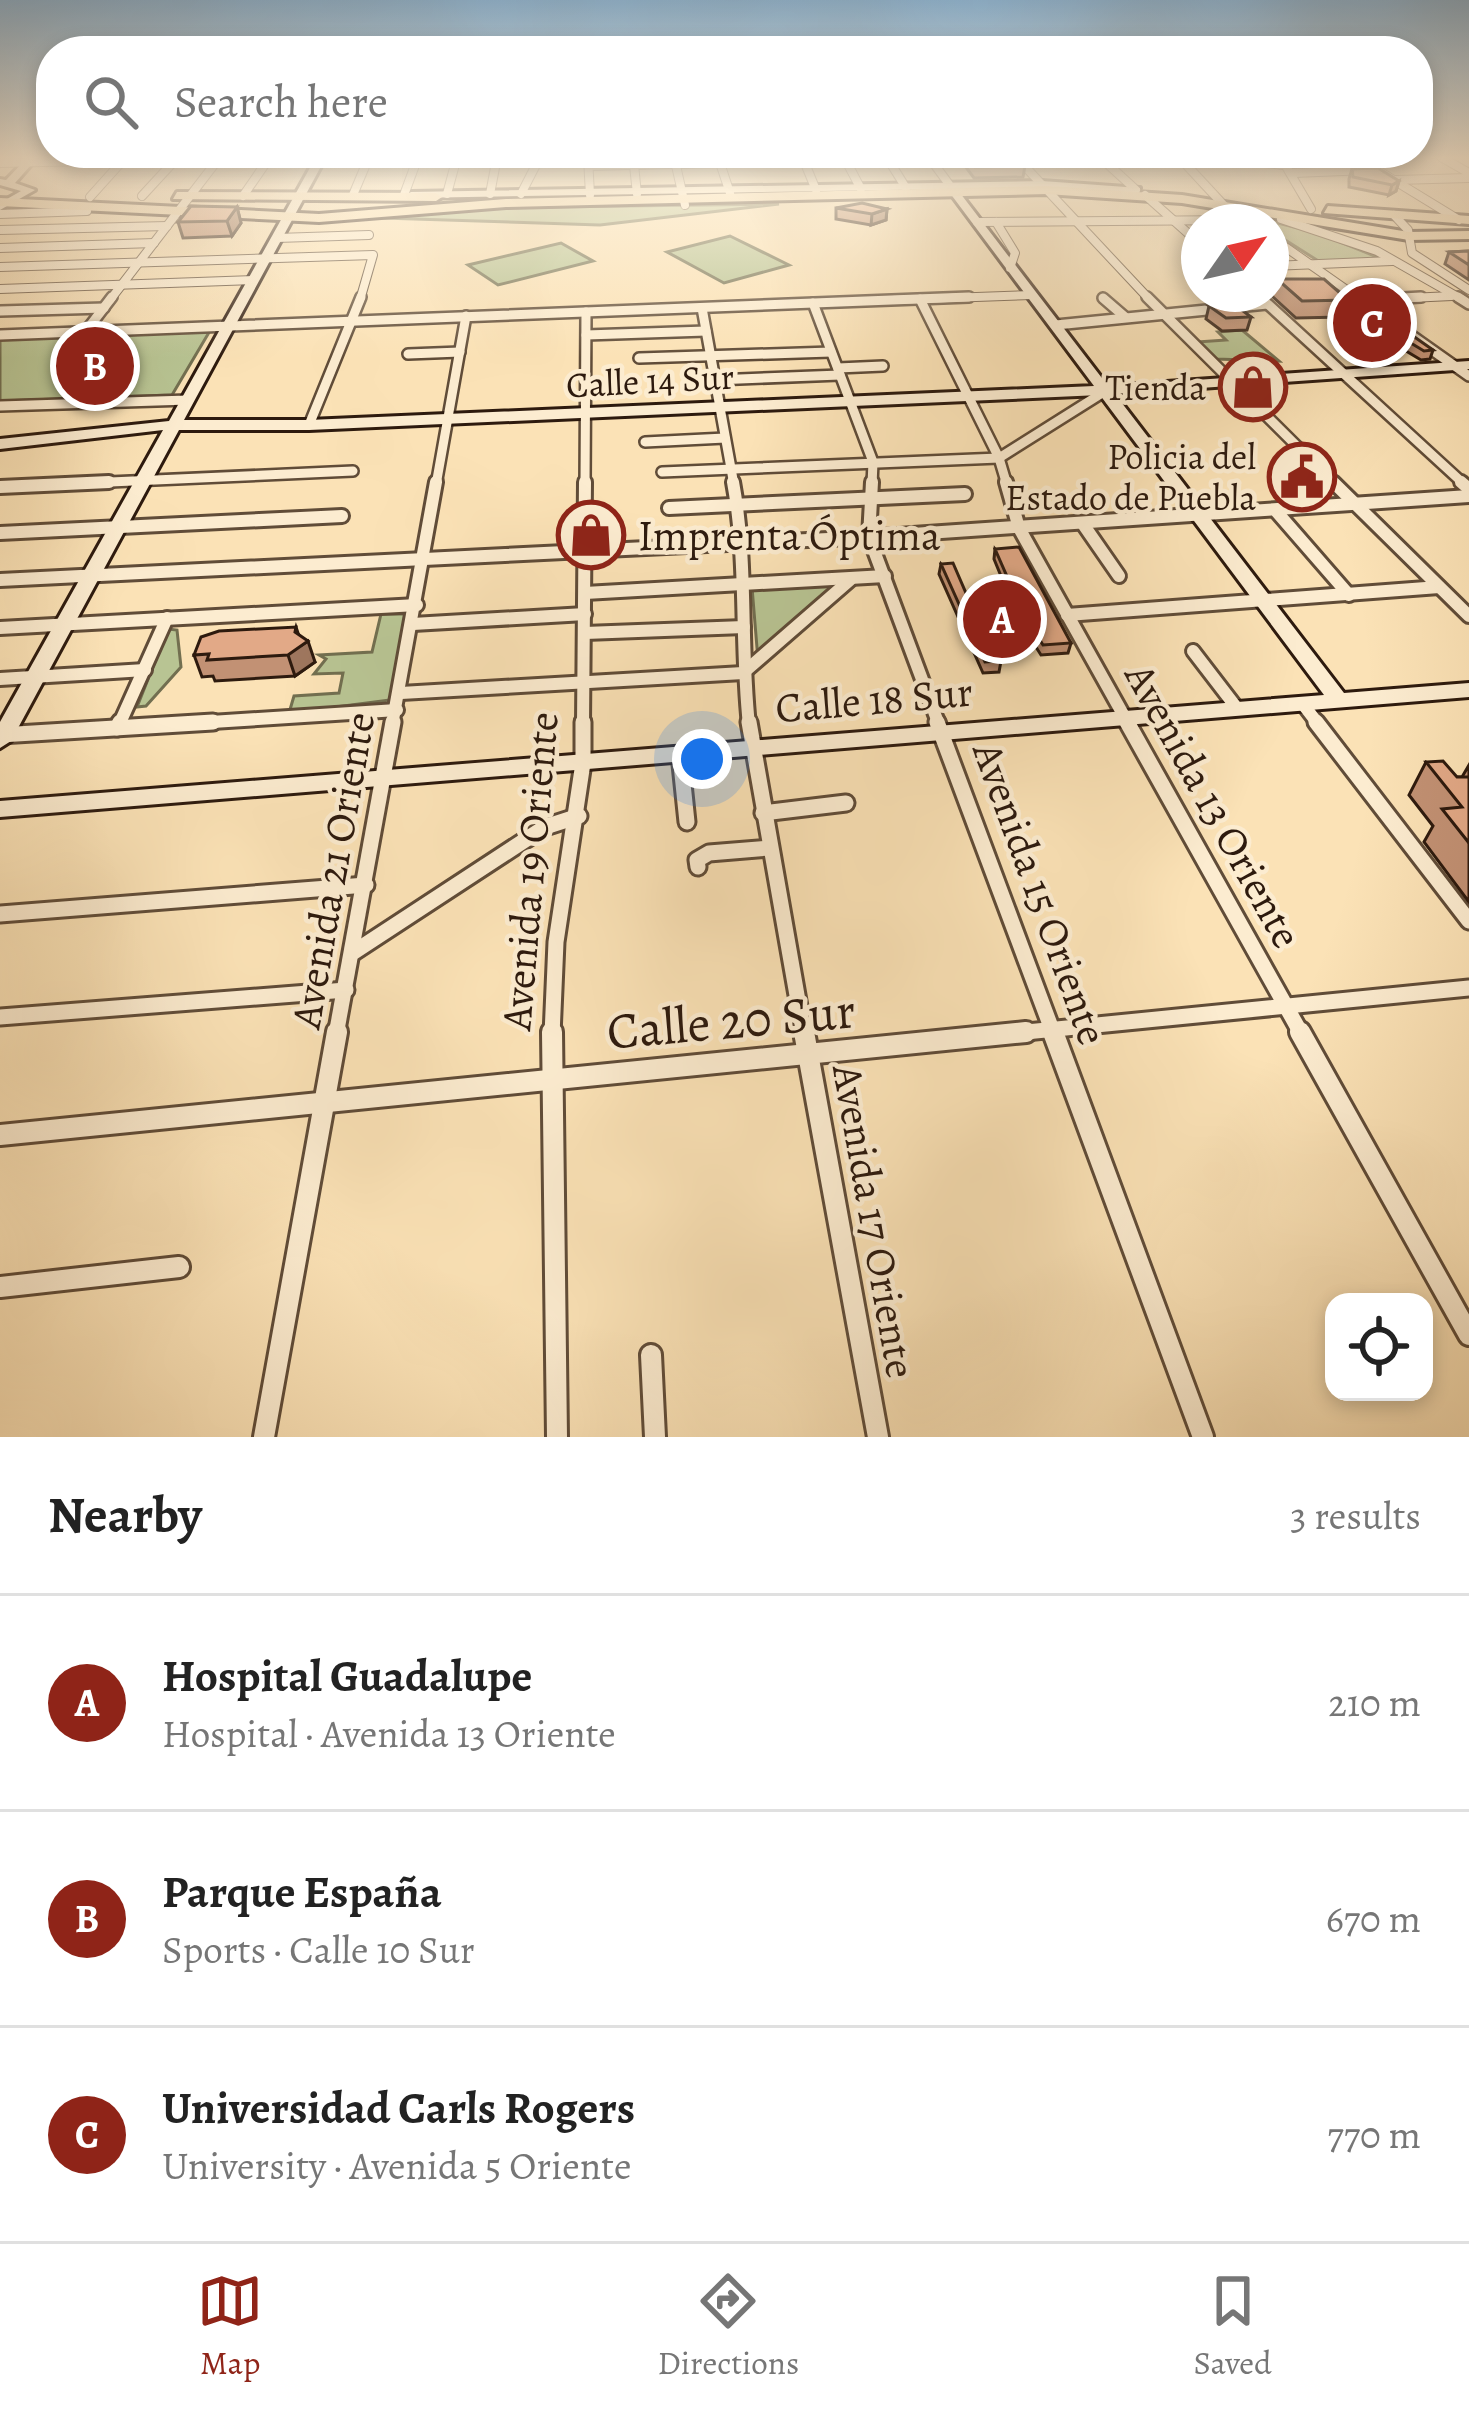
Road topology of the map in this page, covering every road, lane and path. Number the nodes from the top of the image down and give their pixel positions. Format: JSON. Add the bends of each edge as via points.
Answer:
{"nodes":[{"id":1,"x":73,"y":224,"type":"edge"},
{"id":2,"x":284,"y":224,"type":"edge"},
{"id":3,"x":319,"y":224,"type":"edge"},
{"id":4,"x":977,"y":224,"type":"edge"},
{"id":5,"x":997,"y":224,"type":"edge"},
{"id":6,"x":1079,"y":224,"type":"edge"},
{"id":7,"x":1295,"y":224,"type":"edge"},
{"id":8,"x":1307,"y":224,"type":"edge"},
{"id":9,"x":1399,"y":224,"type":"edge"},
{"id":10,"x":347,"y":225,"type":"dead end"},
{"id":11,"x":167,"y":226,"type":"joint"},
{"id":12,"x":1467,"y":227,"type":"edge"},
{"id":13,"x":70,"y":228,"type":"junction"},
{"id":14,"x":0,"y":230,"type":"edge"},
{"id":15,"x":369,"y":235,"type":"dead end"},
{"id":16,"x":341,"y":236,"type":"junction"},
{"id":17,"x":314,"y":237,"type":"junction"},
{"id":18,"x":277,"y":238,"type":"junction"},
{"id":19,"x":154,"y":243,"type":"junction"},
{"id":20,"x":1410,"y":244,"type":"junction"},
{"id":21,"x":52,"y":246,"type":"junction"},
{"id":22,"x":0,"y":248,"type":"edge"},
{"id":23,"x":1289,"y":248,"type":"edge"},
{"id":24,"x":265,"y":259,"type":"junction"},
{"id":25,"x":1395,"y":261,"type":"junction"},
{"id":26,"x":139,"y":263,"type":"junction"},
{"id":27,"x":1316,"y":264,"type":"junction"},
{"id":28,"x":1289,"y":265,"type":"edge"},
{"id":29,"x":33,"y":266,"type":"junction"},
{"id":30,"x":0,"y":267,"type":"edge"},
{"id":31,"x":1010,"y":268,"type":"junction"},
{"id":32,"x":254,"y":280,"type":"junction"},
{"id":33,"x":122,"y":284,"type":"junction"},
{"id":34,"x":5,"y":288,"type":"edge"},
{"id":35,"x":1032,"y":295,"type":"junction"},
{"id":36,"x":1456,"y":296,"type":"junction"},
{"id":37,"x":1469,"y":297,"type":"edge"},
{"id":38,"x":1103,"y":298,"type":"dead end"},
{"id":39,"x":0,"y":299,"type":"edge"},
{"id":40,"x":920,"y":299,"type":"junction"},
{"id":41,"x":1365,"y":301,"type":"junction"},
{"id":42,"x":813,"y":303,"type":"junction"},
{"id":43,"x":104,"y":308,"type":"junction"},
{"id":44,"x":702,"y":308,"type":"junction"},
{"id":45,"x":0,"y":311,"type":"edge"},
{"id":46,"x":586,"y":312,"type":"junction"},
{"id":47,"x":1183,"y":312,"type":"edge"},
{"id":48,"x":1276,"y":312,"type":"edge"},
{"id":49,"x":1162,"y":314,"type":"junction"},
{"id":50,"x":466,"y":316,"type":"junction"},
{"id":51,"x":1126,"y":317,"type":"junction"},
{"id":52,"x":354,"y":320,"type":"junction"},
{"id":53,"x":230,"y":324,"type":"junction"},
{"id":54,"x":1056,"y":325,"type":"junction"},
{"id":55,"x":86,"y":331,"type":"junction"},
{"id":56,"x":706,"y":331,"type":"junction"},
{"id":57,"x":0,"y":334,"type":"edge"},
{"id":58,"x":586,"y":335,"type":"junction"},
{"id":59,"x":460,"y":352,"type":"junction"},
{"id":60,"x":832,"y":352,"type":"junction"},
{"id":61,"x":408,"y":354,"type":"dead end"},
{"id":62,"x":711,"y":356,"type":"junction"},
{"id":63,"x":639,"y":358,"type":"dead end"},
{"id":64,"x":883,"y":365,"type":"dead end"},
{"id":65,"x":1465,"y":369,"type":"edge"},
{"id":66,"x":839,"y":371,"type":"junction"},
{"id":67,"x":1344,"y":374,"type":"junction"},
{"id":68,"x":715,"y":380,"type":"junction"},
{"id":69,"x":1231,"y":381,"type":"junction"},
{"id":70,"x":1107,"y":390,"type":"junction"},
{"id":71,"x":970,"y":396,"type":"junction"},
{"id":72,"x":188,"y":400,"type":"junction"},
{"id":73,"x":848,"y":401,"type":"junction"},
{"id":74,"x":0,"y":406,"type":"edge"},
{"id":75,"x":720,"y":407,"type":"junction"},
{"id":76,"x":585,"y":413,"type":"junction"},
{"id":77,"x":449,"y":419,"type":"junction"},
{"id":78,"x":309,"y":425,"type":"junction"},
{"id":79,"x":174,"y":428,"type":"junction"},
{"id":80,"x":725,"y":438,"type":"junction"},
{"id":81,"x":645,"y":442,"type":"dead end"},
{"id":82,"x":0,"y":449,"type":"edge"},
{"id":83,"x":1000,"y":458,"type":"junction"},
{"id":84,"x":873,"y":462,"type":"junction"},
{"id":85,"x":729,"y":469,"type":"junction"},
{"id":86,"x":353,"y":471,"type":"dead end"},
{"id":87,"x":662,"y":472,"type":"dead end"},
{"id":88,"x":144,"y":480,"type":"junction"},
{"id":89,"x":0,"y":488,"type":"edge"},
{"id":90,"x":1469,"y":493,"type":"edge"},
{"id":91,"x":965,"y":494,"type":"dead end"},
{"id":92,"x":871,"y":498,"type":"junction"},
{"id":93,"x":737,"y":505,"type":"junction"},
{"id":94,"x":1355,"y":505,"type":"junction"},
{"id":95,"x":669,"y":508,"type":"dead end"},
{"id":96,"x":1276,"y":511,"type":"junction"},
{"id":97,"x":342,"y":515,"type":"dead end"},
{"id":98,"x":1202,"y":517,"type":"junction"},
{"id":99,"x":1083,"y":524,"type":"junction"},
{"id":100,"x":118,"y":526,"type":"junction"},
{"id":101,"x":1019,"y":528,"type":"junction"},
{"id":102,"x":0,"y":532,"type":"edge"},
{"id":103,"x":869,"y":537,"type":"junction"},
{"id":104,"x":744,"y":542,"type":"junction"},
{"id":105,"x":585,"y":550,"type":"junction"},
{"id":106,"x":425,"y":558,"type":"junction"},
{"id":107,"x":92,"y":575,"type":"junction"},
{"id":108,"x":885,"y":576,"type":"junction"},
{"id":109,"x":1119,"y":576,"type":"dead end"},
{"id":110,"x":0,"y":580,"type":"edge"},
{"id":111,"x":850,"y":580,"type":"junction"},
{"id":112,"x":745,"y":583,"type":"junction"},
{"id":113,"x":1439,"y":587,"type":"junction"},
{"id":114,"x":585,"y":592,"type":"junction"},
{"id":115,"x":1349,"y":595,"type":"junction"},
{"id":116,"x":1264,"y":602,"type":"junction"},
{"id":117,"x":417,"y":605,"type":"junction"},
{"id":118,"x":585,"y":614,"type":"junction"},
{"id":119,"x":1067,"y":615,"type":"junction"},
{"id":120,"x":1469,"y":616,"type":"edge"},
{"id":121,"x":167,"y":618,"type":"junction"},
{"id":122,"x":66,"y":624,"type":"junction"},
{"id":123,"x":413,"y":624,"type":"junction"},
{"id":124,"x":744,"y":627,"type":"junction"},
{"id":125,"x":0,"y":628,"type":"edge"},
{"id":126,"x":585,"y":633,"type":"junction"},
{"id":127,"x":1193,"y":651,"type":"dead end"},
{"id":128,"x":145,"y":670,"type":"junction"},
{"id":129,"x":742,"y":673,"type":"junction"},
{"id":130,"x":35,"y":678,"type":"junction"},
{"id":131,"x":0,"y":679,"type":"edge"},
{"id":132,"x":585,"y":680,"type":"junction"},
{"id":133,"x":1469,"y":690,"type":"edge"},
{"id":134,"x":1338,"y":700,"type":"junction"},
{"id":135,"x":399,"y":701,"type":"junction"},
{"id":136,"x":1302,"y":703,"type":"junction"},
{"id":137,"x":1236,"y":707,"type":"junction"},
{"id":138,"x":1124,"y":716,"type":"junction"},
{"id":139,"x":117,"y":728,"type":"junction"},
{"id":140,"x":944,"y":732,"type":"junction"},
{"id":141,"x":1,"y":737,"type":"edge"},
{"id":142,"x":752,"y":749,"type":"junction"},
{"id":143,"x":680,"y":755,"type":"junction"},
{"id":144,"x":584,"y":763,"type":"junction"},
{"id":145,"x":385,"y":778,"type":"junction"},
{"id":146,"x":846,"y":803,"type":"dead end"},
{"id":147,"x":0,"y":809,"type":"edge"},
{"id":148,"x":764,"y":813,"type":"junction"},
{"id":149,"x":579,"y":816,"type":"junction"},
{"id":150,"x":687,"y":822,"type":"dead end"},
{"id":151,"x":769,"y":848,"type":"junction"},
{"id":152,"x":698,"y":867,"type":"dead end"},
{"id":153,"x":366,"y":885,"type":"junction"},
{"id":154,"x":0,"y":914,"type":"edge"},
{"id":155,"x":1469,"y":921,"type":"edge"},
{"id":156,"x":354,"y":952,"type":"junction"},
{"id":157,"x":1469,"y":988,"type":"edge"},
{"id":158,"x":346,"y":990,"type":"junction"},
{"id":159,"x":1285,"y":1007,"type":"junction"},
{"id":160,"x":0,"y":1017,"type":"edge"},
{"id":161,"x":1053,"y":1031,"type":"junction"},
{"id":162,"x":808,"y":1056,"type":"junction"},
{"id":163,"x":550,"y":1080,"type":"junction"},
{"id":164,"x":325,"y":1105,"type":"junction"},
{"id":165,"x":0,"y":1135,"type":"edge"},
{"id":166,"x":178,"y":1267,"type":"dead end"},
{"id":167,"x":0,"y":1287,"type":"edge"},
{"id":168,"x":1469,"y":1335,"type":"edge"},
{"id":169,"x":651,"y":1355,"type":"dead end"},
{"id":170,"x":264,"y":1437,"type":"edge"},
{"id":171,"x":556,"y":1437,"type":"edge"},
{"id":172,"x":655,"y":1437,"type":"edge"},
{"id":173,"x":878,"y":1437,"type":"edge"},
{"id":174,"x":1203,"y":1437,"type":"edge"}],
"edges":[{"from":1,"to":13,"type":"street"},
{"from":2,"to":18,"type":"main road"},
{"from":3,"to":17,"type":"street"},
{"from":4,"to":31,"type":"main road"},
{"from":5,"to":31,"type":"street","via":[[1016,253]]},
{"from":6,"to":49,"type":"street"},
{"from":7,"to":25,"type":"street"},
{"from":8,"to":20,"type":"main road"},
{"from":9,"to":20,"type":"street"},
{"from":10,"to":16,"type":"street"},
{"from":11,"to":13,"type":"street"},
{"from":11,"to":19,"type":"street"},
{"from":12,"to":20,"type":"main road"},
{"from":13,"to":14,"type":"street"},
{"from":13,"to":21,"type":"street"},
{"from":15,"to":16,"type":"street"},
{"from":16,"to":17,"type":"street"},
{"from":17,"to":18,"type":"street"},
{"from":18,"to":24,"type":"main road"},
{"from":19,"to":21,"type":"street"},
{"from":19,"to":26,"type":"street"},
{"from":20,"to":37,"type":"street"},
{"from":21,"to":22,"type":"street"},
{"from":21,"to":29,"type":"street"},
{"from":23,"to":27,"type":"street"},
{"from":24,"to":26,"type":"street"},
{"from":24,"to":32,"type":"main road"},
{"from":24,"to":52,"type":"street","via":[[373,255]]},
{"from":25,"to":27,"type":"street"},
{"from":25,"to":36,"type":"street"},
{"from":26,"to":29,"type":"street"},
{"from":26,"to":33,"type":"street"},
{"from":27,"to":28,"type":"street"},
{"from":27,"to":41,"type":"street"},
{"from":29,"to":30,"type":"street"},
{"from":29,"to":34,"type":"street"},
{"from":31,"to":35,"type":"main road"},
{"from":32,"to":33,"type":"street"},
{"from":32,"to":53,"type":"main road"},
{"from":33,"to":34,"type":"street"},
{"from":33,"to":43,"type":"street"},
{"from":34,"to":39,"type":"street"},
{"from":35,"to":40,"type":"street"},
{"from":35,"to":54,"type":"main road"},
{"from":36,"to":37,"type":"street"},
{"from":36,"to":41,"type":"street"},
{"from":38,"to":51,"type":"street"},
{"from":40,"to":42,"type":"street"},
{"from":40,"to":71,"type":"street","name":"Avenida 13 Oriente"},
{"from":41,"to":65,"type":"street"},
{"from":42,"to":44,"type":"street"},
{"from":42,"to":60,"type":"street","name":"Avenida 15 Oriente"},
{"from":43,"to":45,"type":"street"},
{"from":43,"to":55,"type":"street"},
{"from":44,"to":46,"type":"street"},
{"from":44,"to":56,"type":"street","name":"Avenida 17 Oriente"},
{"from":46,"to":50,"type":"street"},
{"from":46,"to":58,"type":"street","name":"Avenida 19 Oriente"},
{"from":47,"to":49,"type":"street"},
{"from":48,"to":67,"type":"street"},
{"from":49,"to":51,"type":"street"},
{"from":49,"to":69,"type":"street"},
{"from":50,"to":52,"type":"street"},
{"from":50,"to":59,"type":"street","name":"Avenida 21 Oriente"},
{"from":51,"to":54,"type":"street"},
{"from":52,"to":53,"type":"street"},
{"from":52,"to":78,"type":"street"},
{"from":53,"to":55,"type":"street"},
{"from":53,"to":72,"type":"main road"},
{"from":54,"to":70,"type":"main road"},
{"from":55,"to":57,"type":"street"},
{"from":56,"to":58,"type":"street"},
{"from":56,"to":62,"type":"street","name":"Avenida 17 Oriente"},
{"from":58,"to":76,"type":"street","name":"Avenida 19 Oriente"},
{"from":59,"to":61,"type":"street"},
{"from":59,"to":77,"type":"street","name":"Avenida 21 Oriente"},
{"from":60,"to":62,"type":"street"},
{"from":60,"to":66,"type":"street","name":"Avenida 15 Oriente"},
{"from":62,"to":63,"type":"street"},
{"from":62,"to":68,"type":"street","name":"Avenida 17 Oriente"},
{"from":64,"to":66,"type":"street"},
{"from":65,"to":67,"type":"main road","name":"Calle 14 Sur"},
{"from":66,"to":68,"type":"street"},
{"from":66,"to":73,"type":"street","name":"Avenida 15 Oriente"},
{"from":67,"to":69,"type":"main road","name":"Calle 14 Sur"},
{"from":67,"to":90,"type":"street"},
{"from":68,"to":75,"type":"street","name":"Avenida 17 Oriente"},
{"from":69,"to":70,"type":"main road","name":"Calle 14 Sur"},
{"from":69,"to":94,"type":"street"},
{"from":70,"to":71,"type":"main road","name":"Calle 14 Sur"},
{"from":70,"to":83,"type":"street","name":"Calle 14 Sur"},
{"from":70,"to":98,"type":"main road"},
{"from":71,"to":73,"type":"main road","name":"Calle 14 Sur"},
{"from":71,"to":83,"type":"street","name":"Avenida 13 Oriente"},
{"from":72,"to":74,"type":"street"},
{"from":72,"to":79,"type":"main road"},
{"from":73,"to":75,"type":"main road","name":"Calle 14 Sur"},
{"from":73,"to":84,"type":"street","name":"Avenida 15 Oriente"},
{"from":75,"to":76,"type":"main road","name":"Calle 14 Sur"},
{"from":75,"to":80,"type":"street","name":"Avenida 17 Oriente"},
{"from":76,"to":77,"type":"main road","name":"Calle 14 Sur"},
{"from":76,"to":105,"type":"street","name":"Avenida 19 Oriente"},
{"from":77,"to":78,"type":"main road","name":"Calle 14 Sur"},
{"from":77,"to":106,"type":"street","name":"Avenida 21 Oriente"},
{"from":78,"to":79,"type":"main road","name":"Calle 14 Sur"},
{"from":79,"to":82,"type":"main road","name":"Calle 14 Sur"},
{"from":79,"to":88,"type":"main road"},
{"from":80,"to":81,"type":"street"},
{"from":80,"to":85,"type":"street","name":"Avenida 17 Oriente"},
{"from":83,"to":84,"type":"street"},
{"from":83,"to":101,"type":"street","name":"Avenida 13 Oriente"},
{"from":84,"to":85,"type":"street"},
{"from":84,"to":92,"type":"street","name":"Avenida 15 Oriente"},
{"from":85,"to":87,"type":"street"},
{"from":85,"to":93,"type":"street","name":"Avenida 17 Oriente"},
{"from":86,"to":88,"type":"street"},
{"from":88,"to":89,"type":"street"},
{"from":88,"to":100,"type":"main road"},
{"from":90,"to":94,"type":"street"},
{"from":91,"to":92,"type":"street"},
{"from":92,"to":93,"type":"street"},
{"from":92,"to":103,"type":"street","name":"Avenida 15 Oriente"},
{"from":93,"to":95,"type":"street"},
{"from":93,"to":104,"type":"street","name":"Avenida 17 Oriente"},
{"from":94,"to":96,"type":"street"},
{"from":94,"to":113,"type":"street"},
{"from":96,"to":98,"type":"street"},
{"from":96,"to":115,"type":"street"},
{"from":97,"to":100,"type":"street"},
{"from":98,"to":99,"type":"street"},
{"from":98,"to":116,"type":"main road"},
{"from":99,"to":101,"type":"street"},
{"from":99,"to":109,"type":"street"},
{"from":100,"to":102,"type":"street"},
{"from":100,"to":107,"type":"main road"},
{"from":101,"to":103,"type":"street"},
{"from":101,"to":119,"type":"street","name":"Avenida 13 Oriente"},
{"from":103,"to":104,"type":"street"},
{"from":103,"to":108,"type":"street","name":"Avenida 15 Oriente"},
{"from":104,"to":105,"type":"street"},
{"from":104,"to":112,"type":"street","name":"Avenida 17 Oriente"},
{"from":105,"to":106,"type":"street"},
{"from":105,"to":114,"type":"street","name":"Avenida 19 Oriente"},
{"from":106,"to":107,"type":"street"},
{"from":106,"to":117,"type":"street","name":"Avenida 21 Oriente"},
{"from":107,"to":110,"type":"street"},
{"from":107,"to":122,"type":"main road"},
{"from":108,"to":111,"type":"street"},
{"from":108,"to":140,"type":"street","name":"Avenida 15 Oriente"},
{"from":111,"to":112,"type":"street"},
{"from":111,"to":129,"type":"street"},
{"from":112,"to":114,"type":"street"},
{"from":112,"to":124,"type":"street","name":"Avenida 17 Oriente"},
{"from":113,"to":115,"type":"street"},
{"from":113,"to":120,"type":"street"},
{"from":114,"to":118,"type":"street","name":"Avenida 19 Oriente"},
{"from":115,"to":116,"type":"street"},
{"from":116,"to":119,"type":"street"},
{"from":116,"to":134,"type":"main road"},
{"from":117,"to":121,"type":"street"},
{"from":117,"to":123,"type":"street","name":"Avenida 21 Oriente"},
{"from":118,"to":123,"type":"street"},
{"from":118,"to":126,"type":"street","name":"Avenida 19 Oriente"},
{"from":119,"to":138,"type":"street","name":"Avenida 13 Oriente"},
{"from":121,"to":122,"type":"street"},
{"from":121,"to":128,"type":"street"},
{"from":122,"to":125,"type":"street"},
{"from":122,"to":130,"type":"main road"},
{"from":123,"to":135,"type":"street","name":"Avenida 21 Oriente"},
{"from":124,"to":126,"type":"street"},
{"from":124,"to":129,"type":"street","name":"Avenida 17 Oriente"},
{"from":126,"to":132,"type":"street","name":"Avenida 19 Oriente"},
{"from":127,"to":137,"type":"street"},
{"from":128,"to":130,"type":"street"},
{"from":128,"to":139,"type":"street"},
{"from":129,"to":132,"type":"street"},
{"from":129,"to":142,"type":"street","name":"Avenida 17 Oriente"},
{"from":130,"to":131,"type":"street"},
{"from":130,"to":141,"type":"main road"},
{"from":132,"to":135,"type":"street"},
{"from":132,"to":144,"type":"street","name":"Avenida 19 Oriente"},
{"from":133,"to":134,"type":"main road","name":"Calle 18 Sur"},
{"from":134,"to":136,"type":"main road","name":"Calle 18 Sur"},
{"from":135,"to":139,"type":"street"},
{"from":135,"to":145,"type":"street","name":"Avenida 21 Oriente"},
{"from":136,"to":137,"type":"main road","name":"Calle 18 Sur"},
{"from":136,"to":155,"type":"street"},
{"from":137,"to":138,"type":"main road","name":"Calle 18 Sur"},
{"from":138,"to":140,"type":"main road","name":"Calle 18 Sur"},
{"from":138,"to":159,"type":"street","name":"Avenida 13 Oriente"},
{"from":139,"to":141,"type":"street"},
{"from":140,"to":142,"type":"main road","name":"Calle 18 Sur"},
{"from":140,"to":161,"type":"street","name":"Avenida 15 Oriente"},
{"from":142,"to":143,"type":"main road","name":"Calle 18 Sur"},
{"from":142,"to":148,"type":"street","name":"Avenida 17 Oriente"},
{"from":143,"to":144,"type":"main road","name":"Calle 18 Sur"},
{"from":143,"to":150,"type":"street"},
{"from":144,"to":145,"type":"main road","name":"Calle 18 Sur"},
{"from":144,"to":149,"type":"street","name":"Avenida 19 Oriente"},
{"from":145,"to":147,"type":"main road","name":"Calle 18 Sur"},
{"from":145,"to":153,"type":"street","name":"Avenida 21 Oriente"},
{"from":146,"to":148,"type":"street"},
{"from":148,"to":151,"type":"street","name":"Avenida 17 Oriente"},
{"from":149,"to":156,"type":"street","via":[[545,827]]},
{"from":149,"to":163,"type":"street","name":"Avenida 19 Oriente","via":[[556,942]]},
{"from":151,"to":152,"type":"street","via":[[709,853]]},
{"from":151,"to":162,"type":"street","name":"Avenida 17 Oriente"},
{"from":153,"to":154,"type":"street"},
{"from":153,"to":156,"type":"street","name":"Avenida 21 Oriente"},
{"from":156,"to":158,"type":"street","name":"Avenida 21 Oriente"},
{"from":157,"to":159,"type":"street","name":"Calle 20 Sur"},
{"from":158,"to":160,"type":"street"},
{"from":158,"to":164,"type":"street","name":"Avenida 21 Oriente"},
{"from":159,"to":161,"type":"street","name":"Calle 20 Sur"},
{"from":159,"to":168,"type":"street","name":"Avenida 13 Oriente"},
{"from":161,"to":162,"type":"street","name":"Calle 20 Sur"},
{"from":161,"to":174,"type":"street","name":"Avenida 15 Oriente"},
{"from":162,"to":163,"type":"street","name":"Calle 20 Sur"},
{"from":162,"to":173,"type":"street","name":"Avenida 17 Oriente"},
{"from":163,"to":164,"type":"street","name":"Calle 20 Sur"},
{"from":163,"to":171,"type":"street","name":"Avenida 19 Oriente"},
{"from":164,"to":165,"type":"street","name":"Calle 20 Sur"},
{"from":164,"to":170,"type":"street","name":"Avenida 21 Oriente"},
{"from":166,"to":167,"type":"street"},
{"from":169,"to":172,"type":"street"}]}
